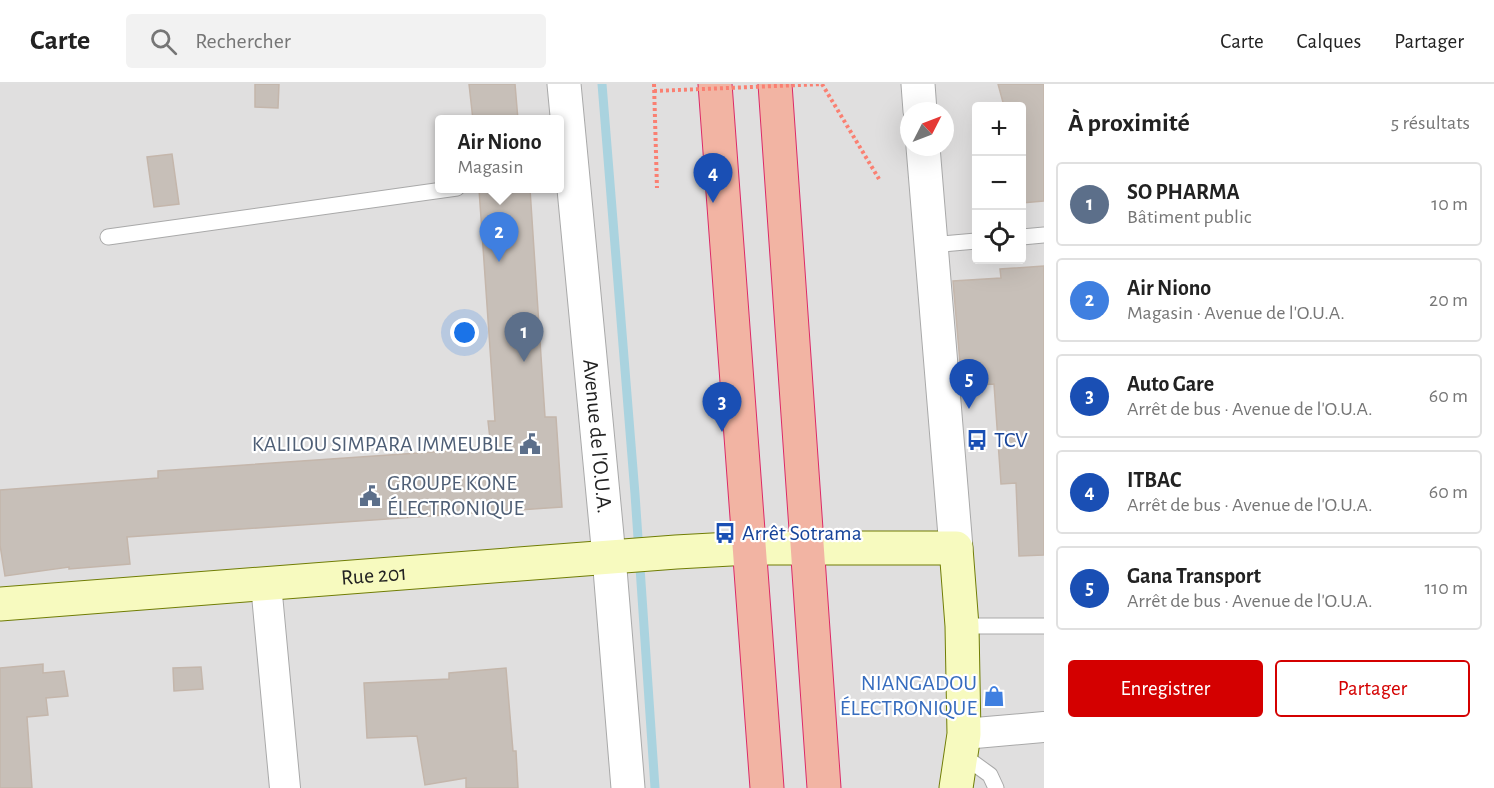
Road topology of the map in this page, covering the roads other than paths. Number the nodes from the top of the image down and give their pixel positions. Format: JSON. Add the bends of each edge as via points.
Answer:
{"nodes":[{"id":1,"x":564,"y":84,"type":"edge"},
{"id":2,"x":715,"y":84,"type":"edge"},
{"id":3,"x":775,"y":84,"type":"edge"},
{"id":4,"x":918,"y":84,"type":"edge"},
{"id":5,"x":919,"y":102,"type":"edge"},
{"id":6,"x":924,"y":156,"type":"edge"},
{"id":7,"x":566,"y":173,"type":"edge"},
{"id":8,"x":435,"y":192,"type":"edge"},
{"id":9,"x":1044,"y":235,"type":"edge"},
{"id":10,"x":108,"y":237,"type":"dead end"},
{"id":11,"x":1026,"y":237,"type":"edge"},
{"id":12,"x":972,"y":241,"type":"edge"},
{"id":13,"x":931,"y":245,"type":"junction"},
{"id":14,"x":748,"y":548,"type":"junction"},
{"id":15,"x":807,"y":548,"type":"junction"},
{"id":16,"x":956,"y":548,"type":"junction"},
{"id":17,"x":609,"y":557,"type":"junction"},
{"id":18,"x":266,"y":584,"type":"junction"},
{"id":19,"x":0,"y":604,"type":"edge"},
{"id":20,"x":962,"y":626,"type":"junction"},
{"id":21,"x":1044,"y":626,"type":"edge"},
{"id":22,"x":1044,"y":727,"type":"edge"},
{"id":23,"x":963,"y":744,"type":"junction"},
{"id":24,"x":285,"y":788,"type":"edge"},
{"id":25,"x":628,"y":788,"type":"edge"},
{"id":26,"x":767,"y":788,"type":"edge"},
{"id":27,"x":824,"y":788,"type":"edge"},
{"id":28,"x":956,"y":788,"type":"edge"},
{"id":29,"x":996,"y":788,"type":"edge"}],
"edges":[{"from":1,"to":7,"type":"street","name":"Avenue de l'O.U.A."},
{"from":2,"to":14,"type":"highway"},
{"from":3,"to":15,"type":"highway"},
{"from":4,"to":5,"type":"street"},
{"from":6,"to":13,"type":"street"},
{"from":7,"to":17,"type":"street","name":"Avenue de l'O.U.A."},
{"from":8,"to":10,"type":"lane"},
{"from":9,"to":11,"type":"lane"},
{"from":12,"to":13,"type":"lane"},
{"from":13,"to":16,"type":"street"},
{"from":14,"to":15,"type":"main road","name":"Rue 201"},
{"from":14,"to":17,"type":"main road","name":"Rue 201"},
{"from":14,"to":26,"type":"highway"},
{"from":15,"to":16,"type":"main road","name":"Rue 201"},
{"from":15,"to":27,"type":"highway"},
{"from":16,"to":20,"type":"main road"},
{"from":17,"to":18,"type":"main road","name":"Rue 201"},
{"from":17,"to":25,"type":"street","name":"Avenue de l'O.U.A."},
{"from":18,"to":19,"type":"main road","name":"Rue 201"},
{"from":18,"to":24,"type":"street"},
{"from":20,"to":21,"type":"lane"},
{"from":20,"to":23,"type":"main road"},
{"from":22,"to":23,"type":"street"},
{"from":23,"to":28,"type":"main road"},
{"from":23,"to":29,"type":"lane"}]}
